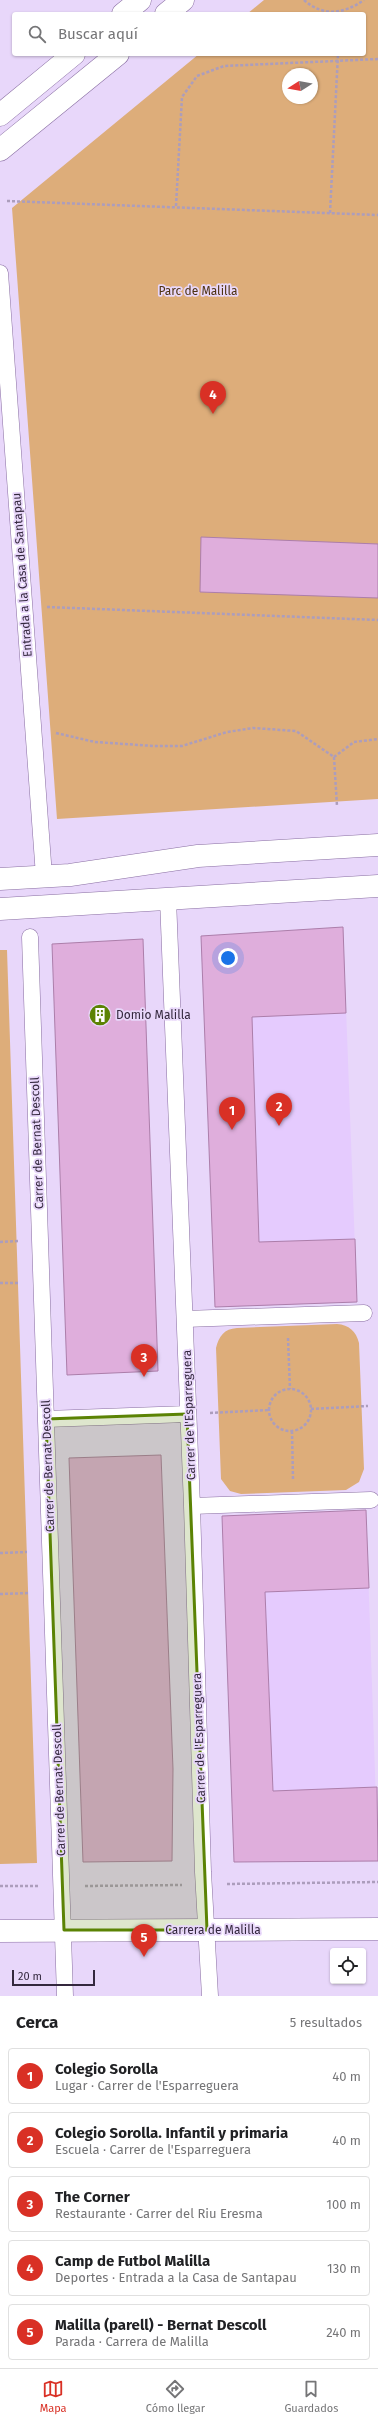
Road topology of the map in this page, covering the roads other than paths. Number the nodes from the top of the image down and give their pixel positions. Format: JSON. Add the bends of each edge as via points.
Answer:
{"nodes":[{"id":1,"x":140,"y":0,"type":"edge"},
{"id":2,"x":183,"y":0,"type":"edge"},
{"id":3,"x":125,"y":12,"type":"edge"},
{"id":4,"x":168,"y":12,"type":"edge"},
{"id":5,"x":72,"y":56,"type":"edge"},
{"id":6,"x":116,"y":56,"type":"edge"},
{"id":7,"x":0,"y":115,"type":"edge"},
{"id":8,"x":0,"y":150,"type":"edge"},
{"id":9,"x":0,"y":273,"type":"edge"},
{"id":10,"x":378,"y":845,"type":"edge"},
{"id":11,"x":44,"y":876,"type":"junction"},
{"id":12,"x":0,"y":879,"type":"edge"},
{"id":13,"x":378,"y":886,"type":"edge"},
{"id":14,"x":168,"y":899,"type":"junction"},
{"id":15,"x":0,"y":909,"type":"edge"},
{"id":16,"x":30,"y":937,"type":"dead end"},
{"id":17,"x":364,"y":1313,"type":"dead end"},
{"id":18,"x":186,"y":1319,"type":"junction"},
{"id":19,"x":187,"y":1414,"type":"junction"},
{"id":20,"x":46,"y":1419,"type":"junction"},
{"id":21,"x":372,"y":1500,"type":"dead end"},
{"id":22,"x":192,"y":1506,"type":"junction"},
{"id":23,"x":378,"y":1929,"type":"edge"},
{"id":24,"x":64,"y":1930,"type":"junction"},
{"id":25,"x":207,"y":1930,"type":"junction"},
{"id":26,"x":0,"y":1931,"type":"edge"},
{"id":27,"x":65,"y":1996,"type":"edge"},
{"id":28,"x":210,"y":1996,"type":"edge"}],
"edges":[{"from":1,"to":3,"type":"street"},
{"from":2,"to":4,"type":"street"},
{"from":5,"to":7,"type":"street"},
{"from":6,"to":8,"type":"street"},
{"from":9,"to":11,"type":"street","name":"Entrada a la Casa de Santapau"},
{"from":10,"to":11,"type":"street","via":[[198,856],[99,871]]},
{"from":11,"to":12,"type":"street"},
{"from":13,"to":14,"type":"street"},
{"from":14,"to":15,"type":"street"},
{"from":14,"to":18,"type":"street","name":"Carrer de l'Esparreguera"},
{"from":16,"to":20,"type":"street","name":"Carrer de Bernat Descoll"},
{"from":17,"to":18,"type":"street"},
{"from":18,"to":19,"type":"street","name":"Carrer de l'Esparreguera"},
{"from":19,"to":20,"type":"street"},
{"from":19,"to":22,"type":"street","name":"Carrer de l'Esparreguera"},
{"from":20,"to":24,"type":"street","name":"Carrer de Bernat Descoll"},
{"from":21,"to":22,"type":"street"},
{"from":22,"to":25,"type":"street","name":"Carrer de l'Esparreguera"},
{"from":23,"to":25,"type":"street","name":"Carrera de Malilla"},
{"from":24,"to":25,"type":"street","name":"Carrera de Malilla"},
{"from":24,"to":26,"type":"street","name":"Carrera de Malilla"},
{"from":24,"to":27,"type":"street","name":"Carrer de Bernat Descoll"},
{"from":25,"to":28,"type":"street","name":"Carrer de l'Esparreguera"}]}
